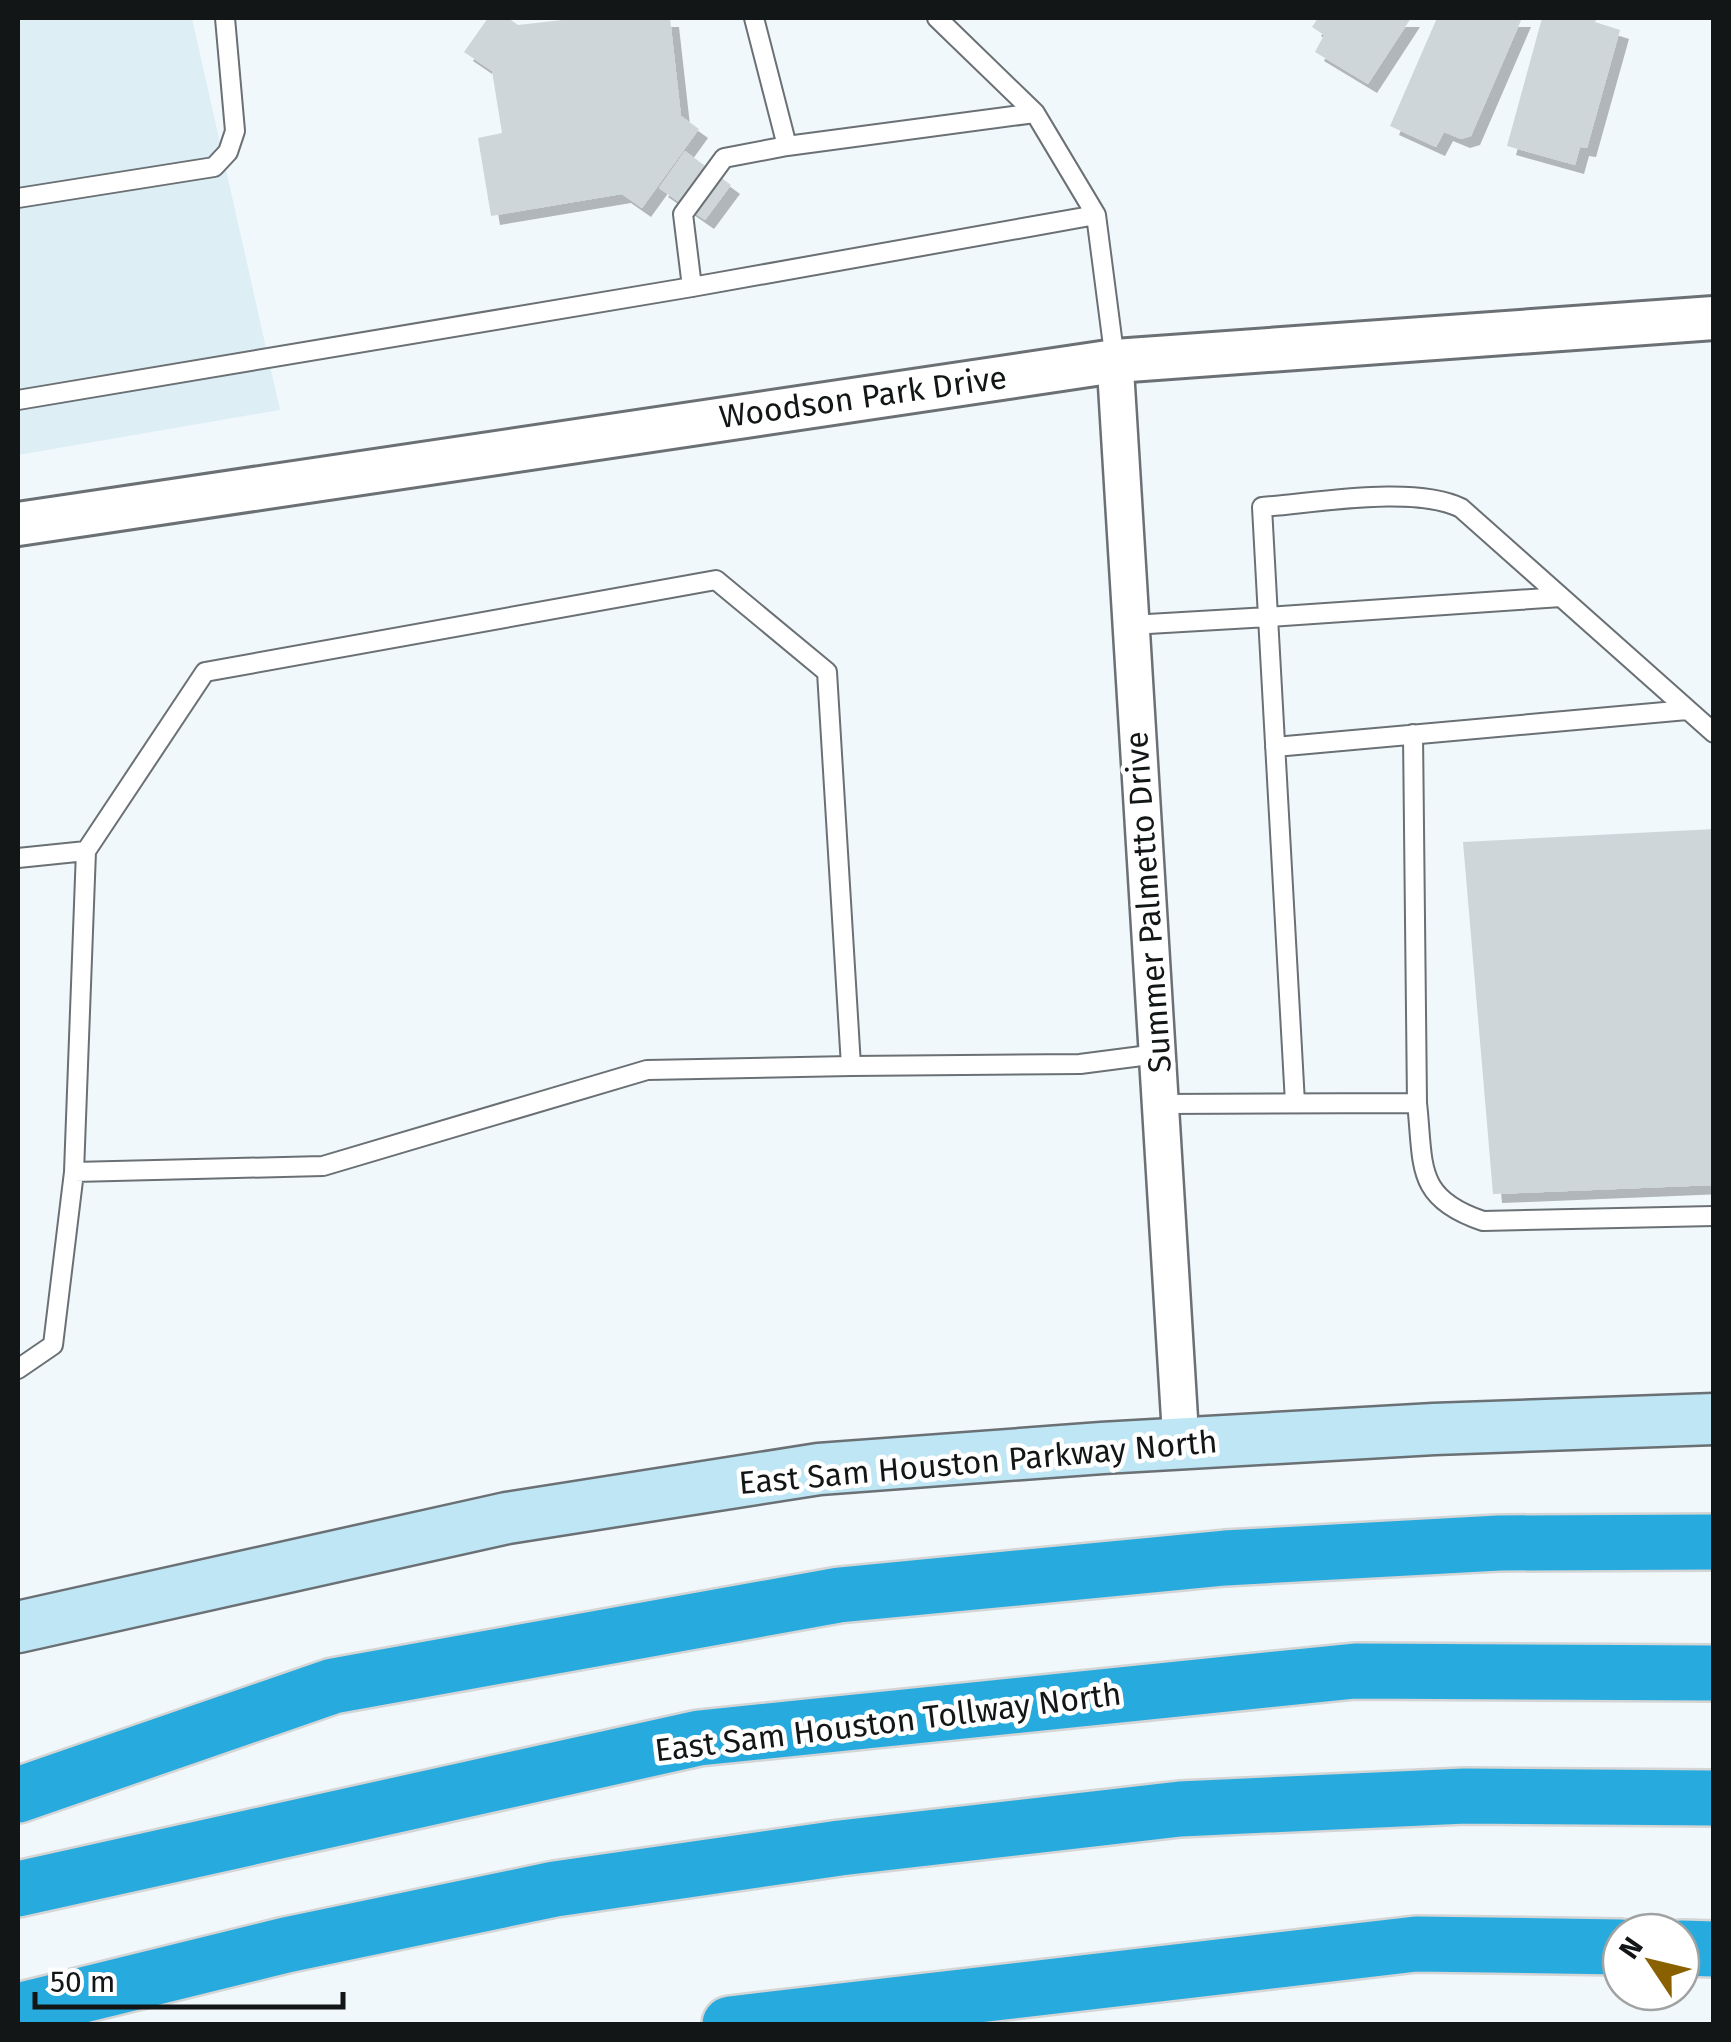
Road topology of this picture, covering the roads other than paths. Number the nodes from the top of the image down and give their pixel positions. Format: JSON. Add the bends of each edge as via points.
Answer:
{"nodes":[{"id":1,"x":226,"y":18,"type":"edge"},
{"id":2,"x":754,"y":18,"type":"edge"},
{"id":3,"x":937,"y":18,"type":"edge"},
{"id":4,"x":1036,"y":113,"type":"junction"},
{"id":5,"x":788,"y":146,"type":"junction"},
{"id":6,"x":18,"y":198,"type":"edge"},
{"id":7,"x":1096,"y":215,"type":"junction"},
{"id":8,"x":692,"y":287,"type":"junction"},
{"id":9,"x":1714,"y":318,"type":"edge"},
{"id":10,"x":1115,"y":361,"type":"junction"},
{"id":11,"x":18,"y":400,"type":"edge"},
{"id":12,"x":18,"y":524,"type":"edge"},
{"id":13,"x":1561,"y":597,"type":"junction"},
{"id":14,"x":1268,"y":617,"type":"junction"},
{"id":15,"x":1131,"y":625,"type":"junction"},
{"id":16,"x":1688,"y":710,"type":"junction"},
{"id":17,"x":1714,"y":733,"type":"edge"},
{"id":18,"x":1413,"y":734,"type":"junction"},
{"id":19,"x":1275,"y":747,"type":"junction"},
{"id":20,"x":86,"y":851,"type":"junction"},
{"id":21,"x":18,"y":858,"type":"edge"},
{"id":22,"x":1157,"y":1054,"type":"junction"},
{"id":23,"x":851,"y":1066,"type":"junction"},
{"id":24,"x":1295,"y":1103,"type":"junction"},
{"id":25,"x":1417,"y":1103,"type":"junction"},
{"id":26,"x":1161,"y":1104,"type":"junction"},
{"id":27,"x":74,"y":1172,"type":"junction"},
{"id":28,"x":1714,"y":1216,"type":"edge"},
{"id":29,"x":18,"y":1369,"type":"edge"},
{"id":30,"x":1714,"y":1420,"type":"edge"},
{"id":31,"x":1181,"y":1443,"type":"junction"},
{"id":32,"x":1714,"y":1542,"type":"edge"},
{"id":33,"x":246,"y":1578,"type":"junction"},
{"id":34,"x":18,"y":1591,"type":"edge"},
{"id":35,"x":18,"y":1628,"type":"edge"},
{"id":36,"x":1714,"y":1673,"type":"edge"},
{"id":37,"x":18,"y":1795,"type":"edge"},
{"id":38,"x":1714,"y":1798,"type":"edge"},
{"id":39,"x":18,"y":1890,"type":"edge"},
{"id":40,"x":1601,"y":1947,"type":"edge"},
{"id":41,"x":18,"y":2011,"type":"edge"},
{"id":42,"x":730,"y":2024,"type":"edge"}],
"edges":[{"from":1,"to":6,"type":"lane","via":[[235,131],[214,167]]},
{"from":2,"to":5,"type":"lane"},
{"from":3,"to":4,"type":"lane"},
{"from":4,"to":5,"type":"lane"},
{"from":4,"to":7,"type":"lane"},
{"from":5,"to":8,"type":"lane","via":[[724,158],[683,214]]},
{"from":7,"to":8,"type":"lane"},
{"from":7,"to":10,"type":"lane"},
{"from":8,"to":11,"type":"lane"},
{"from":9,"to":10,"type":"street","name":"Woodson Park Drive"},
{"from":10,"to":12,"type":"street","name":"Woodson Park Drive"},
{"from":10,"to":15,"type":"street","name":"Summer Palmetto Drive"},
{"from":13,"to":14,"type":"lane"},
{"from":13,"to":14,"type":"lane","via":[[1462,508],[1438,500],[1262,506]]},
{"from":13,"to":16,"type":"lane"},
{"from":14,"to":15,"type":"lane"},
{"from":14,"to":19,"type":"lane"},
{"from":15,"to":22,"type":"street","name":"Summer Palmetto Drive"},
{"from":16,"to":17,"type":"lane"},
{"from":16,"to":18,"type":"lane"},
{"from":18,"to":19,"type":"lane"},
{"from":18,"to":25,"type":"lane"},
{"from":19,"to":24,"type":"lane"},
{"from":20,"to":21,"type":"lane"},
{"from":20,"to":23,"type":"lane","via":[[205,672],[716,580],[827,672]]},
{"from":20,"to":27,"type":"lane"},
{"from":22,"to":23,"type":"lane","via":[[1080,1064]]},
{"from":22,"to":26,"type":"street","name":"Summer Palmetto Drive"},
{"from":23,"to":27,"type":"lane","via":[[647,1070],[323,1166]]},
{"from":24,"to":25,"type":"lane"},
{"from":24,"to":26,"type":"lane"},
{"from":25,"to":28,"type":"lane","via":[[1429,1187],[1469,1216]]},
{"from":26,"to":31,"type":"street","name":"Summer Palmetto Drive"},
{"from":27,"to":29,"type":"lane","via":[[53,1344]]},
{"from":30,"to":31,"type":"main road","name":"East Sam Houston Parkway North"},
{"from":31,"to":33,"type":"main road","name":"East Sam Houston Parkway North","via":[[820,1470],[507,1518]]},
{"from":32,"to":37,"type":"highway","via":[[1499,1543],[1225,1558],[838,1595],[333,1686]]},
{"from":33,"to":34,"type":"main road"},
{"from":33,"to":35,"type":"main road","name":"East Sam Houston Parkway North"},
{"from":36,"to":39,"type":"highway","name":"East Sam Houston Tollway North","via":[[1355,1671],[698,1738]]},
{"from":38,"to":41,"type":"highway","via":[[1465,1796],[1180,1808],[840,1848],[555,1890]]},
{"from":40,"to":42,"type":"highway","via":[[1416,1944]]}]}
